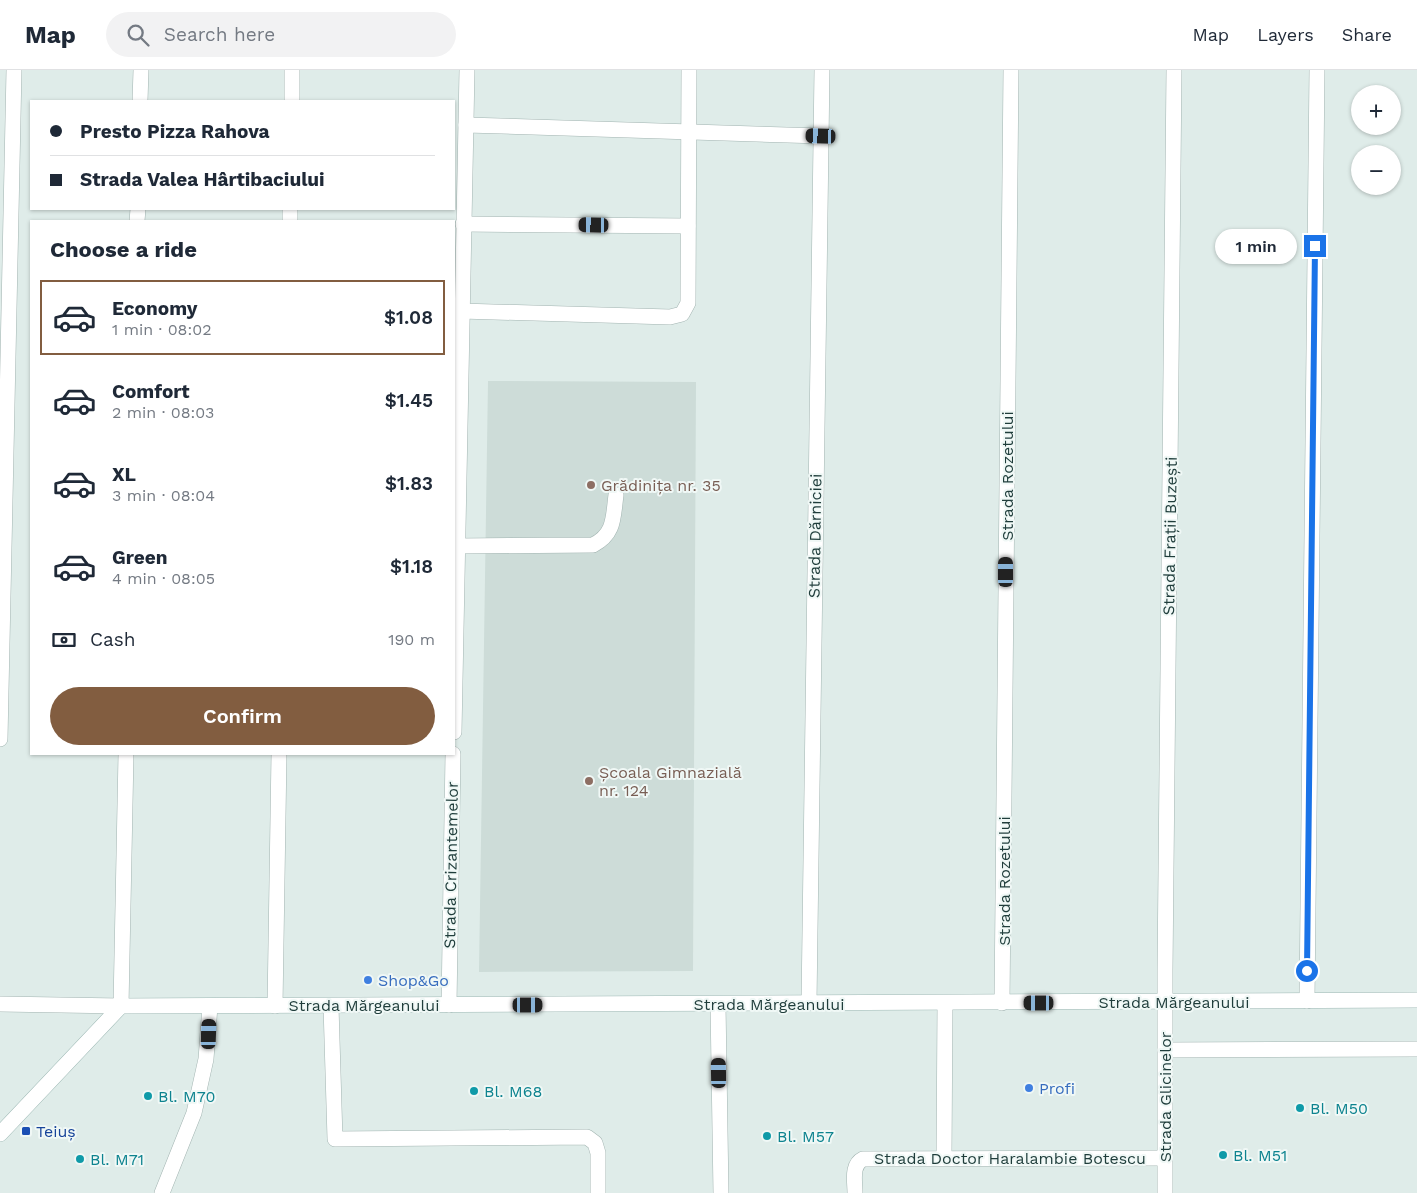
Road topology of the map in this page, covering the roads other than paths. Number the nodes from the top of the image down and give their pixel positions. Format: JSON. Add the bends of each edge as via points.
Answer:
{"nodes":[{"id":1,"x":14,"y":70,"type":"edge"},
{"id":2,"x":141,"y":70,"type":"edge"},
{"id":3,"x":292,"y":70,"type":"edge"},
{"id":4,"x":467,"y":70,"type":"edge"},
{"id":5,"x":689,"y":70,"type":"edge"},
{"id":6,"x":822,"y":70,"type":"edge"},
{"id":7,"x":1011,"y":70,"type":"edge"},
{"id":8,"x":1174,"y":70,"type":"edge"},
{"id":9,"x":1317,"y":70,"type":"edge"},
{"id":10,"x":140,"y":100,"type":"edge"},
{"id":11,"x":292,"y":100,"type":"edge"},
{"id":12,"x":466,"y":125,"type":"junction"},
{"id":13,"x":689,"y":132,"type":"junction"},
{"id":14,"x":821,"y":136,"type":"junction"},
{"id":15,"x":463,"y":224,"type":"junction"},
{"id":16,"x":688,"y":226,"type":"junction"},
{"id":17,"x":461,"y":311,"type":"junction"},
{"id":18,"x":616,"y":495,"type":"dead end"},
{"id":19,"x":457,"y":546,"type":"junction"},
{"id":20,"x":455,"y":670,"type":"edge"},
{"id":21,"x":0,"y":739,"type":"edge"},
{"id":22,"x":126,"y":755,"type":"edge"},
{"id":23,"x":280,"y":755,"type":"edge"},
{"id":24,"x":453,"y":755,"type":"edge"},
{"id":25,"x":1417,"y":1000,"type":"edge"},
{"id":26,"x":1307,"y":1001,"type":"junction"},
{"id":27,"x":1165,"y":1002,"type":"junction"},
{"id":28,"x":809,"y":1003,"type":"junction"},
{"id":29,"x":946,"y":1003,"type":"junction"},
{"id":30,"x":1002,"y":1003,"type":"junction"},
{"id":31,"x":0,"y":1004,"type":"edge"},
{"id":32,"x":718,"y":1004,"type":"junction"},
{"id":33,"x":449,"y":1005,"type":"junction"},
{"id":34,"x":121,"y":1006,"type":"junction"},
{"id":35,"x":210,"y":1006,"type":"junction"},
{"id":36,"x":275,"y":1006,"type":"junction"},
{"id":37,"x":331,"y":1006,"type":"junction"},
{"id":38,"x":1417,"y":1049,"type":"edge"},
{"id":39,"x":1165,"y":1050,"type":"junction"},
{"id":40,"x":0,"y":1134,"type":"edge"},
{"id":41,"x":944,"y":1158,"type":"junction"},
{"id":42,"x":1165,"y":1158,"type":"junction"},
{"id":43,"x":162,"y":1193,"type":"edge"},
{"id":44,"x":598,"y":1193,"type":"edge"},
{"id":45,"x":721,"y":1193,"type":"edge"},
{"id":46,"x":854,"y":1193,"type":"edge"},
{"id":47,"x":1165,"y":1193,"type":"edge"}],
"edges":[{"from":1,"to":21,"type":"street"},
{"from":2,"to":10,"type":"street"},
{"from":3,"to":11,"type":"street"},
{"from":4,"to":12,"type":"street"},
{"from":5,"to":13,"type":"street"},
{"from":6,"to":14,"type":"street","name":"Strada Dărniciei"},
{"from":7,"to":30,"type":"street","name":"Strada Rozetului"},
{"from":8,"to":27,"type":"street","name":"Strada Frații Buzești"},
{"from":9,"to":26,"type":"street"},
{"from":12,"to":13,"type":"street"},
{"from":12,"to":15,"type":"street"},
{"from":13,"to":14,"type":"street"},
{"from":13,"to":16,"type":"street"},
{"from":14,"to":28,"type":"street","name":"Strada Dărniciei"},
{"from":15,"to":16,"type":"street"},
{"from":15,"to":17,"type":"street"},
{"from":16,"to":17,"type":"street","via":[[688,303],[682,314],[670,317]]},
{"from":17,"to":19,"type":"street"},
{"from":18,"to":19,"type":"street","via":[[612,526],[602,540],[593,545]]},
{"from":19,"to":20,"type":"street"},
{"from":22,"to":34,"type":"street"},
{"from":23,"to":36,"type":"street"},
{"from":24,"to":33,"type":"street","name":"Strada Crizantemelor"},
{"from":25,"to":26,"type":"street","name":"Strada Mărgeanului"},
{"from":26,"to":27,"type":"street","name":"Strada Mărgeanului"},
{"from":27,"to":30,"type":"street","name":"Strada Mărgeanului"},
{"from":27,"to":39,"type":"street","name":"Strada Glicinelor"},
{"from":28,"to":29,"type":"street","name":"Strada Mărgeanului"},
{"from":28,"to":32,"type":"street","name":"Strada Mărgeanului"},
{"from":29,"to":30,"type":"street","name":"Strada Mărgeanului"},
{"from":29,"to":41,"type":"street"},
{"from":31,"to":34,"type":"street","name":"Strada Mărgeanului"},
{"from":32,"to":33,"type":"street","name":"Strada Mărgeanului"},
{"from":32,"to":45,"type":"street"},
{"from":33,"to":37,"type":"street","name":"Strada Mărgeanului"},
{"from":34,"to":35,"type":"street","name":"Strada Mărgeanului"},
{"from":34,"to":40,"type":"street"},
{"from":35,"to":36,"type":"street","name":"Strada Mărgeanului"},
{"from":35,"to":43,"type":"street","via":[[206,1059],[194,1113]]},
{"from":36,"to":37,"type":"street","name":"Strada Mărgeanului"},
{"from":37,"to":44,"type":"street","via":[[335,1139],[586,1137],[595,1143],[598,1153]]},
{"from":38,"to":39,"type":"street"},
{"from":39,"to":42,"type":"street","name":"Strada Glicinelor"},
{"from":41,"to":42,"type":"street","name":"Strada Doctor Haralambie Botescu"},
{"from":41,"to":46,"type":"street","name":"Strada Doctor Haralambie Botescu","via":[[863,1159],[855,1168]]},
{"from":42,"to":47,"type":"street","name":"Strada Glicinelor"}]}
